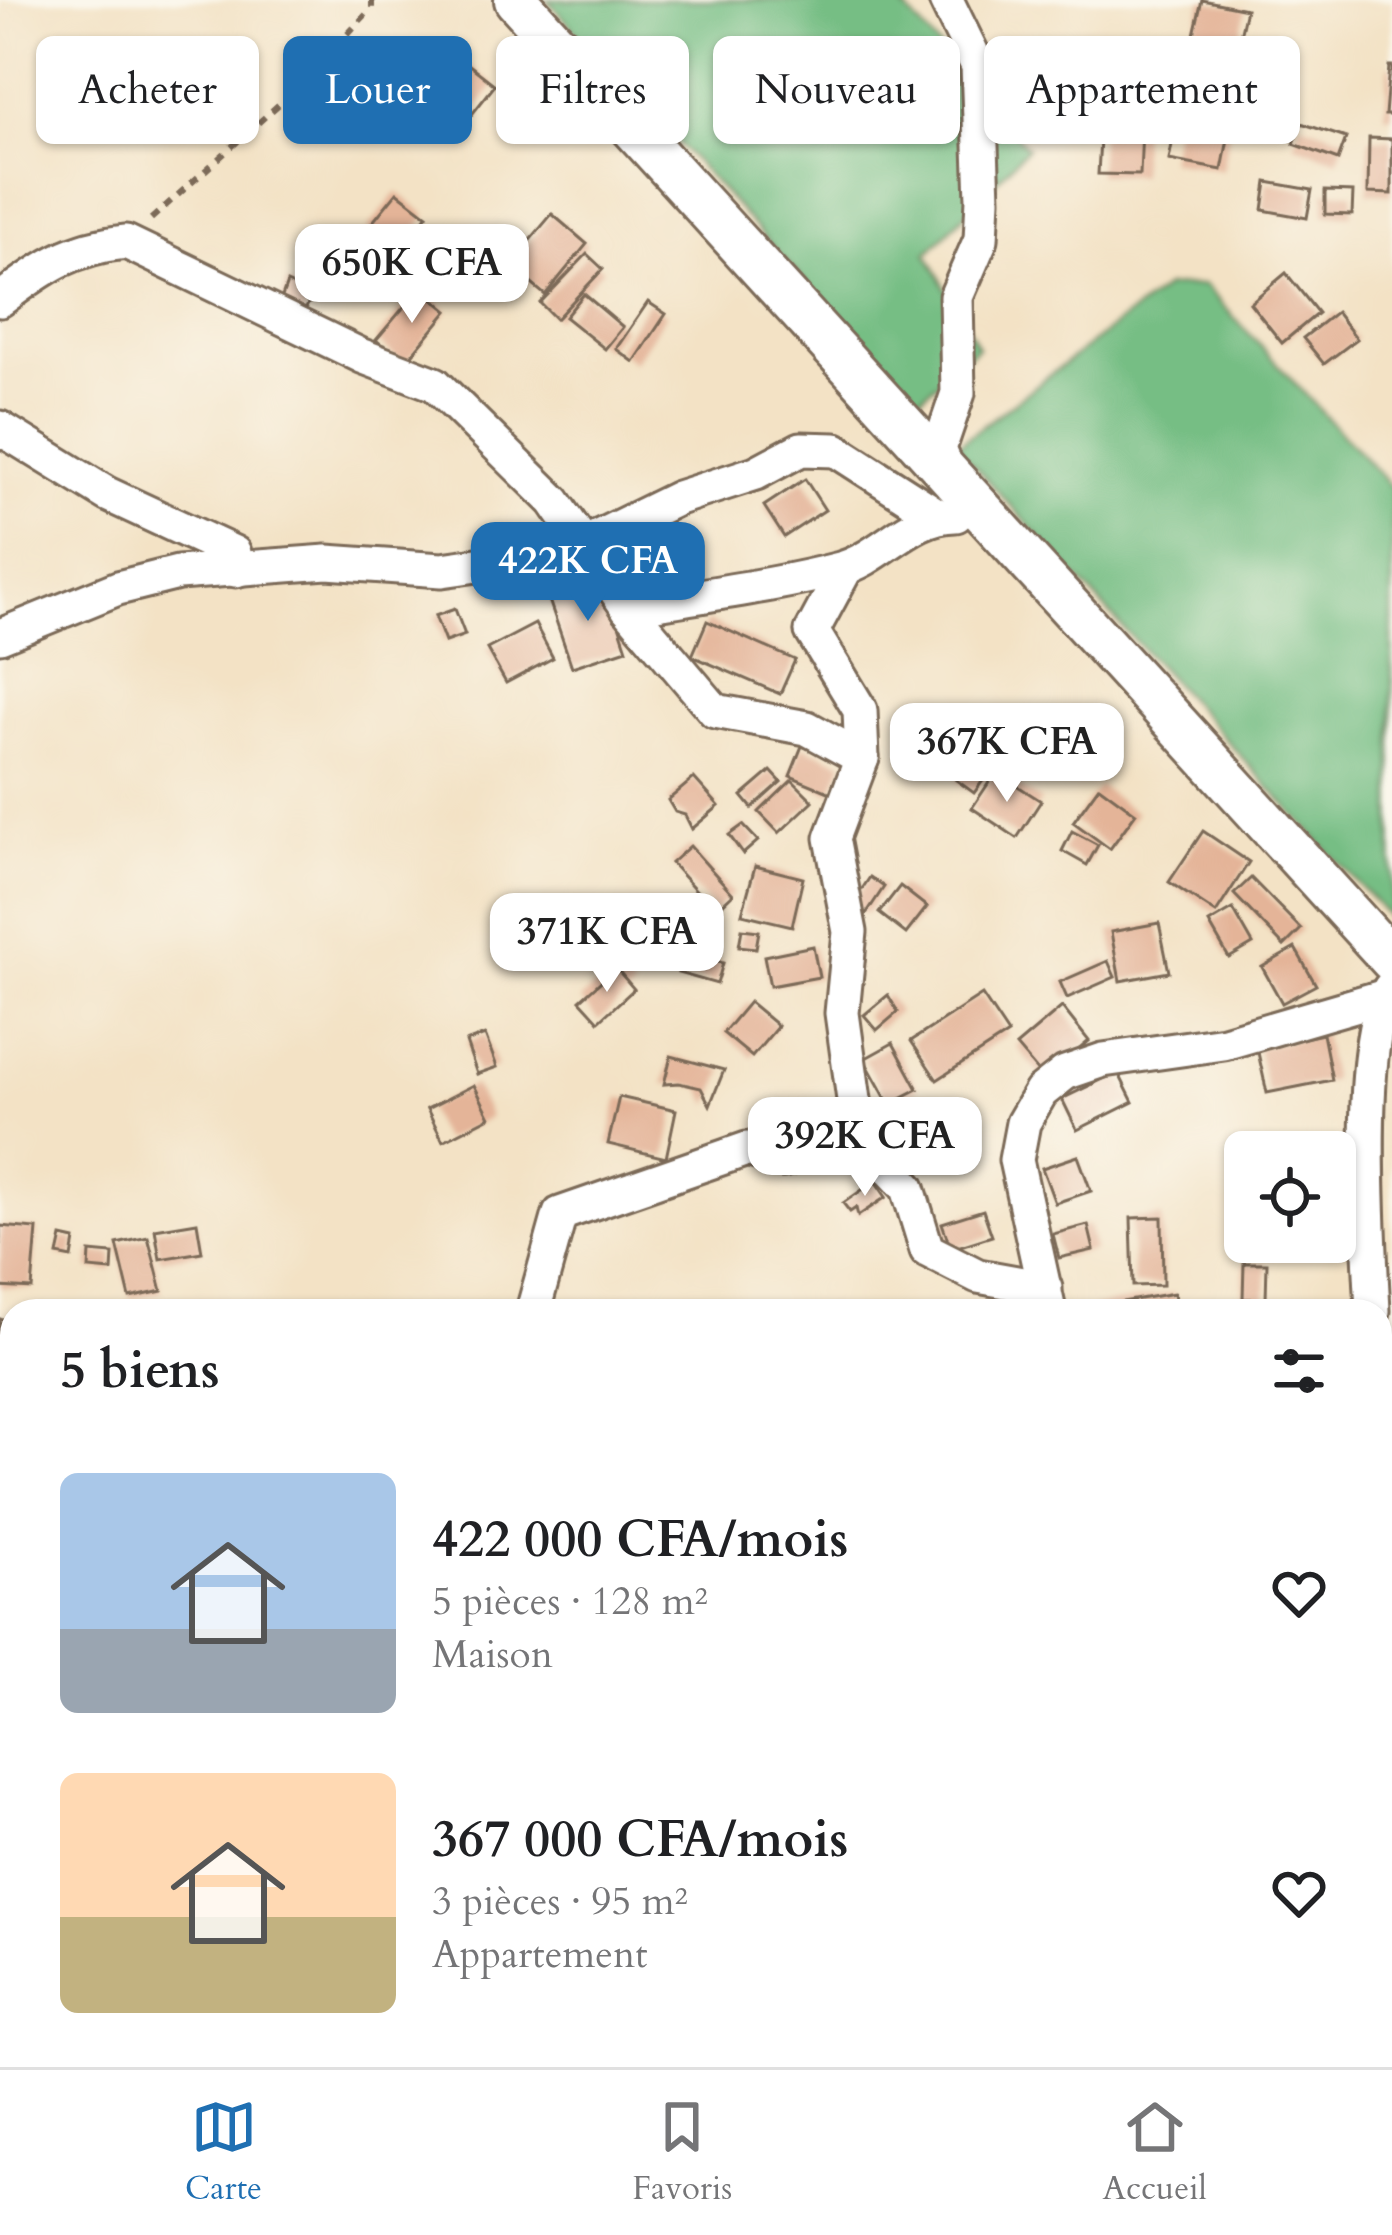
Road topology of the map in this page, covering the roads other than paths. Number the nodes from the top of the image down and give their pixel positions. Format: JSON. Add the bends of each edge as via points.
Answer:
{"nodes":[{"id":1,"x":516,"y":0,"type":"edge"},
{"id":2,"x":946,"y":0,"type":"edge"},
{"id":3,"x":0,"y":301,"type":"edge"},
{"id":4,"x":0,"y":428,"type":"edge"},
{"id":5,"x":954,"y":500,"type":"junction"},
{"id":6,"x":584,"y":544,"type":"junction"},
{"id":7,"x":846,"y":568,"type":"junction"},
{"id":8,"x":236,"y":570,"type":"junction"},
{"id":9,"x":628,"y":608,"type":"junction"},
{"id":10,"x":0,"y":636,"type":"edge"},
{"id":11,"x":862,"y":758,"type":"junction"},
{"id":12,"x":1389,"y":981,"type":"edge"},
{"id":13,"x":859,"y":1136,"type":"junction"},
{"id":14,"x":536,"y":1299,"type":"edge"},
{"id":15,"x":1044,"y":1299,"type":"edge"},
{"id":16,"x":1047,"y":1299,"type":"edge"},
{"id":17,"x":1372,"y":1299,"type":"edge"}],
"edges":[{"from":1,"to":5,"type":"main road"},
{"from":2,"to":5,"type":"street","via":[[978,66],[983,199],[980,238],[956,297],[958,393],[939,449]]},
{"from":3,"to":6,"type":"street","via":[[88,246],[125,242],[435,384],[554,501]]},
{"from":4,"to":8,"type":"street","via":[[107,494],[234,553]]},
{"from":5,"to":6,"type":"street","via":[[836,450],[801,449]]},
{"from":5,"to":7,"type":"street"},
{"from":5,"to":12,"type":"main road"},
{"from":6,"to":8,"type":"street","via":[[442,570],[327,562]]},
{"from":6,"to":9,"type":"street"},
{"from":7,"to":9,"type":"street"},
{"from":7,"to":11,"type":"street","via":[[812,631],[860,710]]},
{"from":8,"to":10,"type":"street","via":[[118,588]]},
{"from":9,"to":11,"type":"street","via":[[716,711],[807,728]]},
{"from":11,"to":13,"type":"street","via":[[832,838],[850,932],[842,1013]]},
{"from":12,"to":16,"type":"street","via":[[1224,1043],[1103,1060],[1041,1092],[1016,1160]]},
{"from":12,"to":17,"type":"street","via":[[1372,1051]]},
{"from":13,"to":14,"type":"street","via":[[783,1160],[747,1149],[560,1214]]},
{"from":13,"to":15,"type":"street","via":[[908,1188],[927,1250]]}]}
